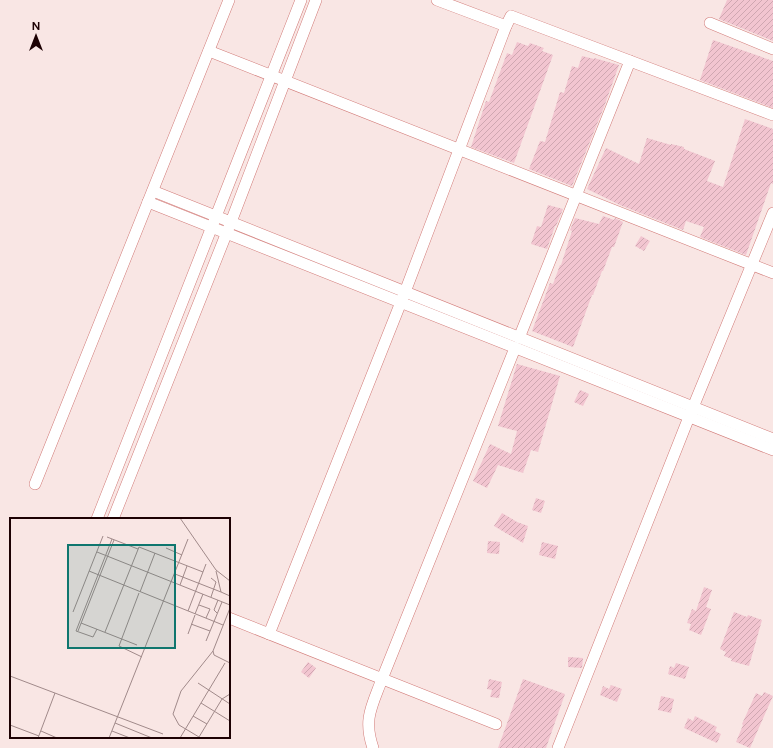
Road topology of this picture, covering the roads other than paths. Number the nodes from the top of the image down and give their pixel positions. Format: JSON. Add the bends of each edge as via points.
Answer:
{"nodes":[{"id":1,"x":229,"y":0,"type":"edge"},
{"id":2,"x":301,"y":0,"type":"edge"},
{"id":3,"x":316,"y":0,"type":"edge"},
{"id":4,"x":437,"y":0,"type":"edge"},
{"id":5,"x":710,"y":23,"type":"dead end"},
{"id":6,"x":506,"y":26,"type":"junction"},
{"id":7,"x":773,"y":49,"type":"edge"},
{"id":8,"x":209,"y":50,"type":"junction"},
{"id":9,"x":630,"y":61,"type":"junction"},
{"id":10,"x":271,"y":75,"type":"junction"},
{"id":11,"x":285,"y":80,"type":"junction"},
{"id":12,"x":773,"y":115,"type":"edge"},
{"id":13,"x":459,"y":149,"type":"junction"},
{"id":14,"x":152,"y":191,"type":"junction"},
{"id":15,"x":576,"y":195,"type":"junction"},
{"id":16,"x":148,"y":202,"type":"junction"},
{"id":17,"x":773,"y":212,"type":"edge"},
{"id":18,"x":216,"y":216,"type":"junction"},
{"id":19,"x":231,"y":222,"type":"junction"},
{"id":20,"x":212,"y":227,"type":"junction"},
{"id":21,"x":227,"y":233,"type":"junction"},
{"id":22,"x":752,"y":265,"type":"junction"},
{"id":23,"x":773,"y":273,"type":"edge"},
{"id":24,"x":403,"y":297,"type":"junction"},
{"id":25,"x":517,"y":343,"type":"junction"},
{"id":26,"x":691,"y":412,"type":"junction"},
{"id":27,"x":773,"y":439,"type":"edge"},
{"id":28,"x":773,"y":450,"type":"edge"},
{"id":29,"x":35,"y":484,"type":"dead end"},
{"id":30,"x":97,"y":518,"type":"edge"},
{"id":31,"x":113,"y":518,"type":"edge"},
{"id":32,"x":230,"y":618,"type":"edge"},
{"id":33,"x":269,"y":634,"type":"junction"},
{"id":34,"x":382,"y":679,"type":"junction"},
{"id":35,"x":496,"y":724,"type":"dead end"},
{"id":36,"x":373,"y":748,"type":"edge"},
{"id":37,"x":558,"y":748,"type":"edge"}],
"edges":[{"from":1,"to":8,"type":"street"},
{"from":2,"to":10,"type":"street"},
{"from":3,"to":11,"type":"street"},
{"from":4,"to":6,"type":"street"},
{"from":5,"to":7,"type":"street"},
{"from":6,"to":9,"type":"street","via":[[511,16]]},
{"from":6,"to":13,"type":"street"},
{"from":8,"to":10,"type":"street"},
{"from":8,"to":14,"type":"street"},
{"from":9,"to":12,"type":"street"},
{"from":9,"to":15,"type":"street"},
{"from":10,"to":11,"type":"street"},
{"from":10,"to":18,"type":"street"},
{"from":11,"to":13,"type":"street"},
{"from":11,"to":19,"type":"street"},
{"from":13,"to":15,"type":"street"},
{"from":13,"to":24,"type":"street"},
{"from":14,"to":16,"type":"street"},
{"from":14,"to":18,"type":"street"},
{"from":15,"to":22,"type":"street"},
{"from":15,"to":25,"type":"street"},
{"from":16,"to":20,"type":"street"},
{"from":16,"to":29,"type":"street"},
{"from":17,"to":22,"type":"street"},
{"from":18,"to":19,"type":"street"},
{"from":18,"to":20,"type":"street"},
{"from":19,"to":21,"type":"street"},
{"from":19,"to":24,"type":"street"},
{"from":20,"to":21,"type":"street"},
{"from":20,"to":30,"type":"street"},
{"from":21,"to":24,"type":"street"},
{"from":21,"to":31,"type":"street"},
{"from":22,"to":23,"type":"street"},
{"from":22,"to":26,"type":"street"},
{"from":24,"to":25,"type":"street"},
{"from":24,"to":33,"type":"street"},
{"from":25,"to":26,"type":"street"},
{"from":25,"to":34,"type":"street"},
{"from":26,"to":27,"type":"street"},
{"from":26,"to":28,"type":"street"},
{"from":26,"to":37,"type":"street"},
{"from":32,"to":33,"type":"street"},
{"from":33,"to":34,"type":"street"},
{"from":34,"to":35,"type":"street"},
{"from":34,"to":36,"type":"street","via":[[368,717]]}]}
